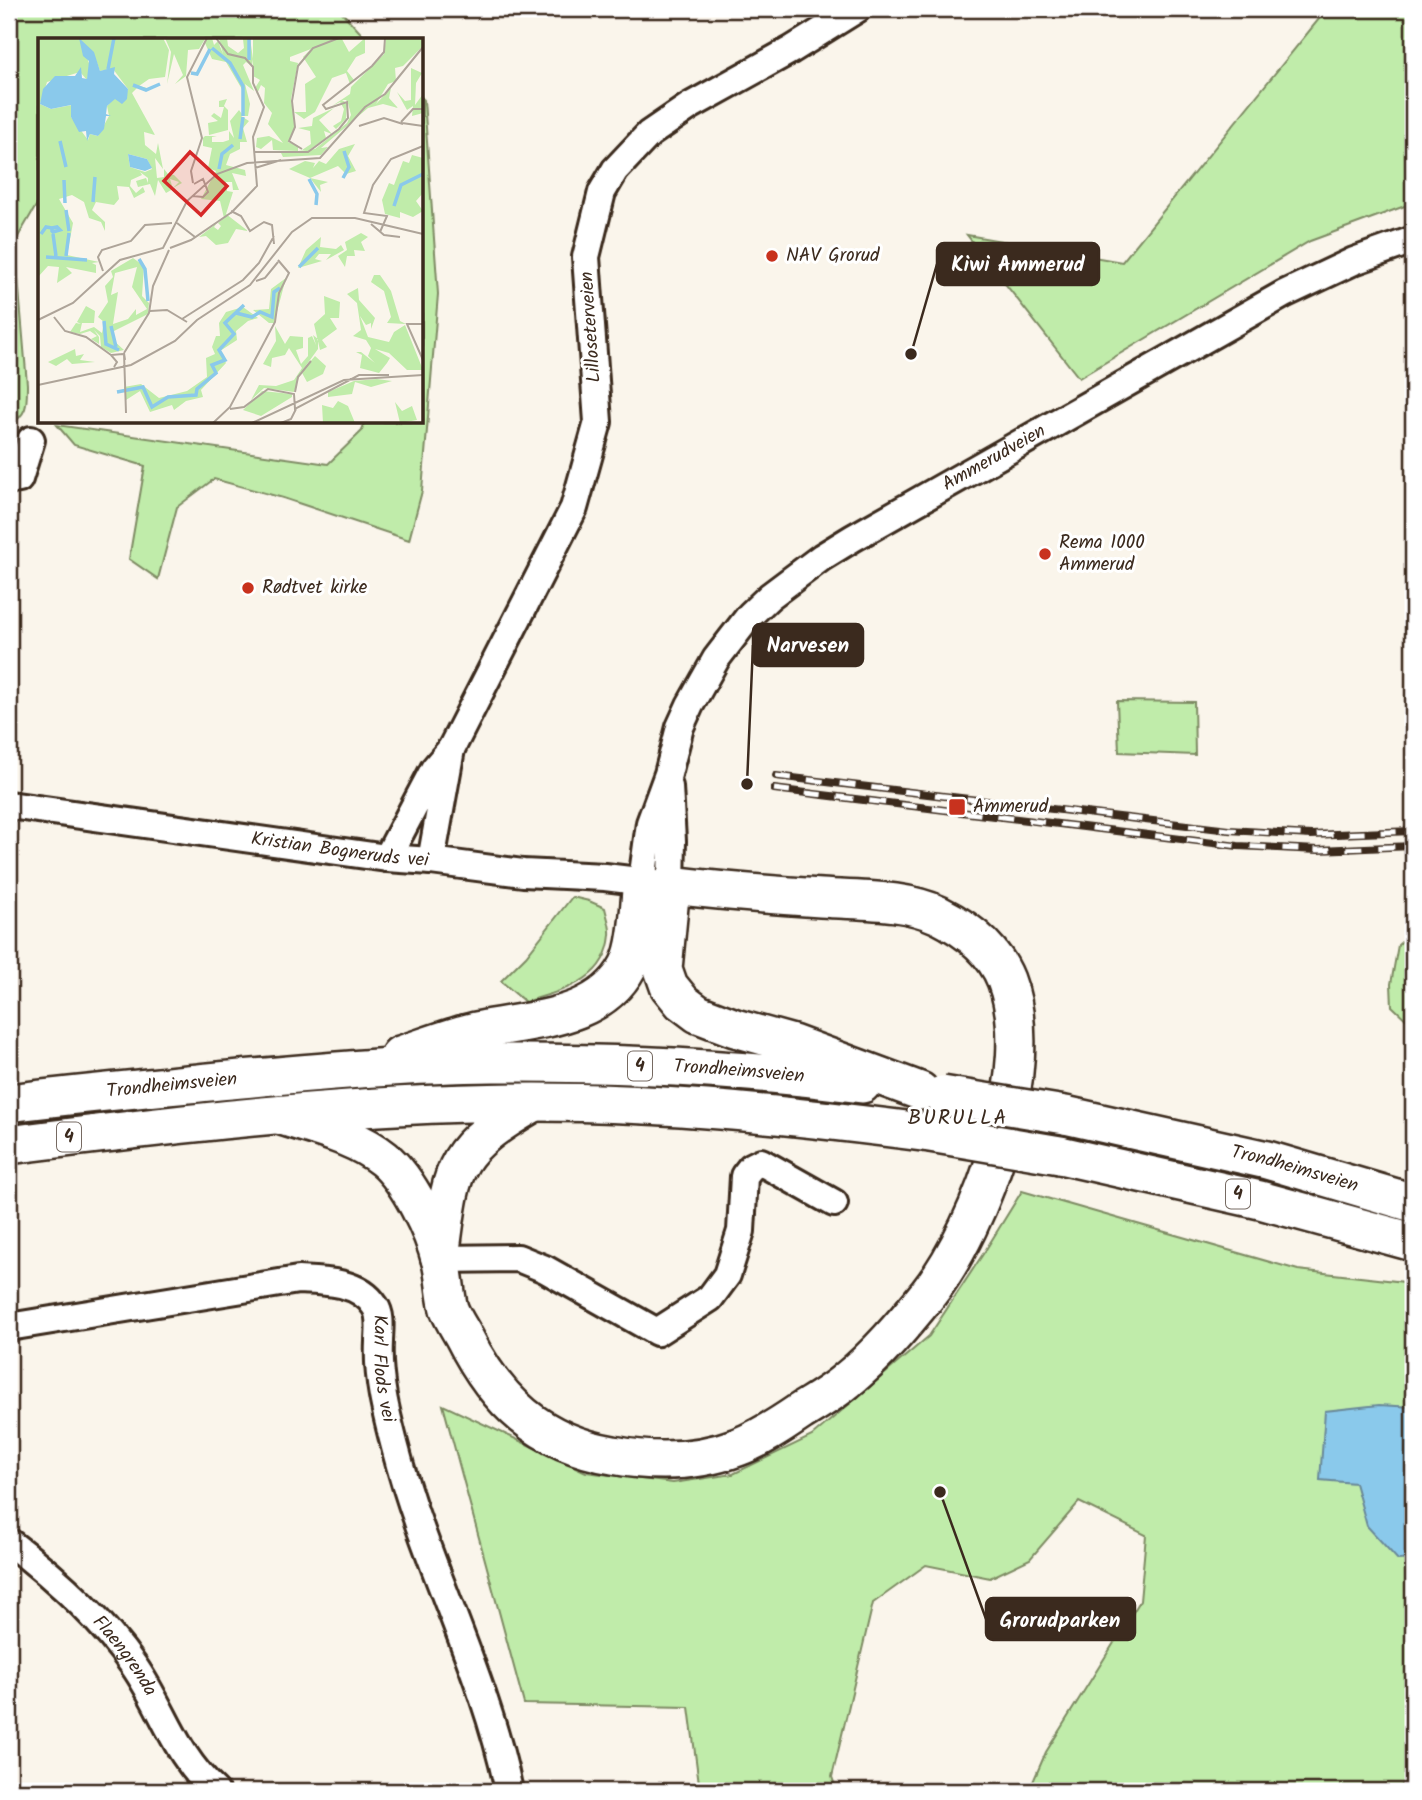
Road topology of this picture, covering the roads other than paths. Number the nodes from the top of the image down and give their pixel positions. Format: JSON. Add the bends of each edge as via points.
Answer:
{"nodes":[{"id":1,"x":857,"y":9,"type":"edge"},
{"id":2,"x":1413,"y":240,"type":"edge"},
{"id":3,"x":31,"y":440,"type":"dead end"},
{"id":4,"x":9,"y":480,"type":"edge"},
{"id":5,"x":451,"y":750,"type":"junction"},
{"id":6,"x":9,"y":806,"type":"edge"},
{"id":7,"x":387,"y":858,"type":"junction"},
{"id":8,"x":431,"y":861,"type":"junction"},
{"id":9,"x":657,"y":883,"type":"junction"},
{"id":10,"x":360,"y":1069,"type":"junction"},
{"id":11,"x":931,"y":1093,"type":"junction"},
{"id":12,"x":535,"y":1102,"type":"junction"},
{"id":13,"x":9,"y":1104,"type":"edge"},
{"id":14,"x":282,"y":1116,"type":"junction"},
{"id":15,"x":9,"y":1145,"type":"edge"},
{"id":16,"x":834,"y":1203,"type":"dead end"},
{"id":17,"x":1413,"y":1203,"type":"edge"},
{"id":18,"x":1413,"y":1242,"type":"edge"},
{"id":19,"x":440,"y":1259,"type":"junction"},
{"id":20,"x":9,"y":1327,"type":"edge"},
{"id":21,"x":9,"y":1542,"type":"edge"},
{"id":22,"x":215,"y":1791,"type":"edge"},
{"id":23,"x":509,"y":1791,"type":"edge"}],
"edges":[{"from":1,"to":5,"type":"street","name":"Lilloseterveien","via":[[649,134],[615,170],[602,192],[586,257],[598,422],[574,508]]},
{"from":2,"to":9,"type":"street","name":"Ammerudveien","via":[[1284,294],[853,538],[769,596],[716,659],[685,716],[650,823]]},
{"from":3,"to":4,"type":"street","via":[[19,479]]},
{"from":5,"to":7,"type":"street","name":"Lilloseterveien","via":[[434,769]]},
{"from":5,"to":8,"type":"street","name":"Lilloseterveien"},
{"from":6,"to":7,"type":"street","name":"Kristian Bogneruds vei"},
{"from":7,"to":8,"type":"street","name":"Kristian Bogneruds vei"},
{"from":8,"to":9,"type":"street","name":"Kristian Bogneruds vei"},
{"from":9,"to":10,"type":"highway","via":[[629,964],[597,1000],[551,1018],[472,1032]]},
{"from":9,"to":11,"type":"highway","via":[[663,969],[682,1002],[710,1019]]},
{"from":9,"to":19,"type":"highway","via":[[898,903],[937,914],[986,947],[1005,977],[1014,1010],[1015,1049],[1007,1118],[986,1185],[960,1242],[930,1290],[887,1342],[845,1382],[738,1447],[693,1459],[612,1455],[578,1448],[538,1429],[486,1378],[450,1309]]},
{"from":10,"to":11,"type":"highway","name":"Trondheimsveien","number":"4","via":[[491,1063],[631,1065],[782,1074]]},
{"from":10,"to":13,"type":"highway","name":"Trondheimsveien","number":"4"},
{"from":11,"to":17,"type":"highway","name":"Trondheimsveien","number":"4","bridge":true,"via":[[1065,1115],[1268,1160]]},
{"from":12,"to":14,"type":"highway","name":"Trondheimsveien","number":"4"},
{"from":12,"to":18,"type":"highway","name":"Trondheimsveien","number":"4","bridge":true,"via":[[728,1109],[930,1133],[1233,1193]]},
{"from":12,"to":19,"type":"highway","via":[[486,1132],[464,1154],[449,1189]]},
{"from":14,"to":15,"type":"highway","name":"Trondheimsveien","number":"4"},
{"from":14,"to":19,"type":"highway","via":[[358,1144],[384,1159],[414,1195]]},
{"from":16,"to":19,"type":"street","via":[[761,1162],[751,1167],[744,1176],[741,1231],[727,1275],[710,1298],[657,1332],[518,1258]]},
{"from":20,"to":23,"type":"street","name":"Karl Flods vei","via":[[298,1280],[342,1284],[366,1296],[379,1312],[381,1380],[405,1485],[492,1726]]},
{"from":21,"to":22,"type":"street","name":"Flaengrenda","via":[[106,1628],[136,1668],[188,1762]]}]}
